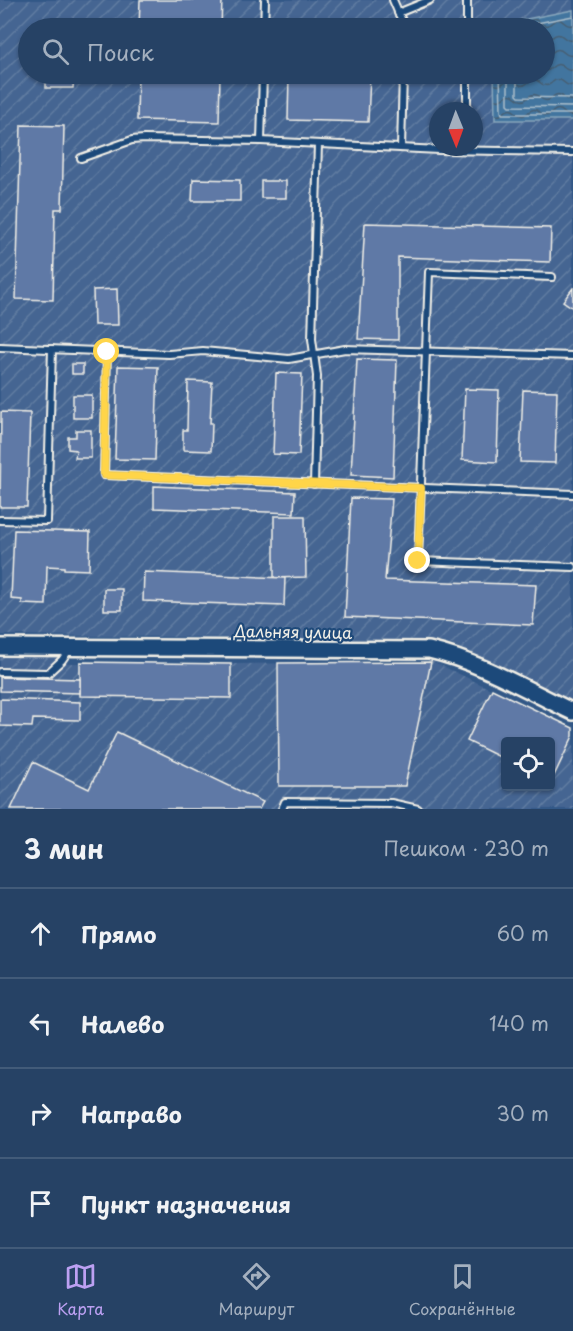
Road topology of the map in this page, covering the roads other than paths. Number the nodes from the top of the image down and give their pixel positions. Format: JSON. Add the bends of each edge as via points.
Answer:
{"nodes":[{"id":1,"x":265,"y":0,"type":"edge"},
{"id":2,"x":393,"y":0,"type":"edge"},
{"id":3,"x":430,"y":0,"type":"edge"},
{"id":4,"x":467,"y":0,"type":"edge"},
{"id":5,"x":402,"y":12,"type":"junction"},
{"id":6,"x":264,"y":18,"type":"edge"},
{"id":7,"x":403,"y":18,"type":"edge"},
{"id":8,"x":467,"y":18,"type":"edge"},
{"id":9,"x":263,"y":84,"type":"edge"},
{"id":10,"x":404,"y":84,"type":"edge"},
{"id":11,"x":467,"y":84,"type":"edge"},
{"id":12,"x":467,"y":102,"type":"edge"},
{"id":13,"x":261,"y":141,"type":"junction"},
{"id":14,"x":318,"y":144,"type":"junction"},
{"id":15,"x":401,"y":148,"type":"junction"},
{"id":16,"x":429,"y":148,"type":"edge"},
{"id":17,"x":483,"y":149,"type":"edge"},
{"id":18,"x":573,"y":152,"type":"edge"},
{"id":19,"x":81,"y":158,"type":"dead end"},
{"id":20,"x":552,"y":277,"type":"dead end"},
{"id":21,"x":0,"y":347,"type":"edge"},
{"id":22,"x":52,"y":349,"type":"junction"},
{"id":23,"x":426,"y":351,"type":"junction"},
{"id":24,"x":107,"y":352,"type":"junction"},
{"id":25,"x":314,"y":355,"type":"junction"},
{"id":26,"x":573,"y":356,"type":"edge"},
{"id":27,"x":314,"y":484,"type":"junction"},
{"id":28,"x":421,"y":488,"type":"junction"},
{"id":29,"x":573,"y":494,"type":"edge"},
{"id":30,"x":0,"y":520,"type":"edge"},
{"id":31,"x":573,"y":567,"type":"edge"},
{"id":32,"x":0,"y":647,"type":"edge"},
{"id":33,"x":71,"y":647,"type":"junction"},
{"id":34,"x":0,"y":672,"type":"edge"},
{"id":35,"x":573,"y":712,"type":"edge"},
{"id":36,"x":282,"y":809,"type":"edge"},
{"id":37,"x":418,"y":809,"type":"edge"}],
"edges":[{"from":1,"to":6,"type":"lane"},
{"from":2,"to":5,"type":"lane"},
{"from":3,"to":5,"type":"lane"},
{"from":4,"to":8,"type":"lane"},
{"from":5,"to":7,"type":"lane"},
{"from":9,"to":13,"type":"lane"},
{"from":10,"to":15,"type":"lane"},
{"from":11,"to":12,"type":"lane"},
{"from":13,"to":14,"type":"lane"},
{"from":13,"to":19,"type":"lane","via":[[132,140]]},
{"from":14,"to":15,"type":"lane"},
{"from":14,"to":25,"type":"lane"},
{"from":15,"to":16,"type":"lane"},
{"from":17,"to":18,"type":"lane"},
{"from":20,"to":23,"type":"lane","via":[[429,272]]},
{"from":21,"to":22,"type":"lane"},
{"from":22,"to":24,"type":"lane"},
{"from":22,"to":30,"type":"lane","via":[[47,521]]},
{"from":23,"to":25,"type":"lane","via":[[345,349]]},
{"from":23,"to":26,"type":"lane"},
{"from":23,"to":28,"type":"lane"},
{"from":24,"to":25,"type":"lane","via":[[203,351],[289,359]]},
{"from":24,"to":27,"type":"lane","via":[[104,475]]},
{"from":25,"to":27,"type":"lane"},
{"from":27,"to":28,"type":"lane"},
{"from":28,"to":29,"type":"lane"},
{"from":28,"to":31,"type":"lane","via":[[418,561]]},
{"from":32,"to":33,"type":"street","name":"Дальняя улица"},
{"from":33,"to":34,"type":"lane","via":[[48,673]]},
{"from":33,"to":35,"type":"street","name":"Дальняя улица","via":[[429,650],[484,669]]},
{"from":36,"to":37,"type":"lane","via":[[285,802],[391,803]]}]}
